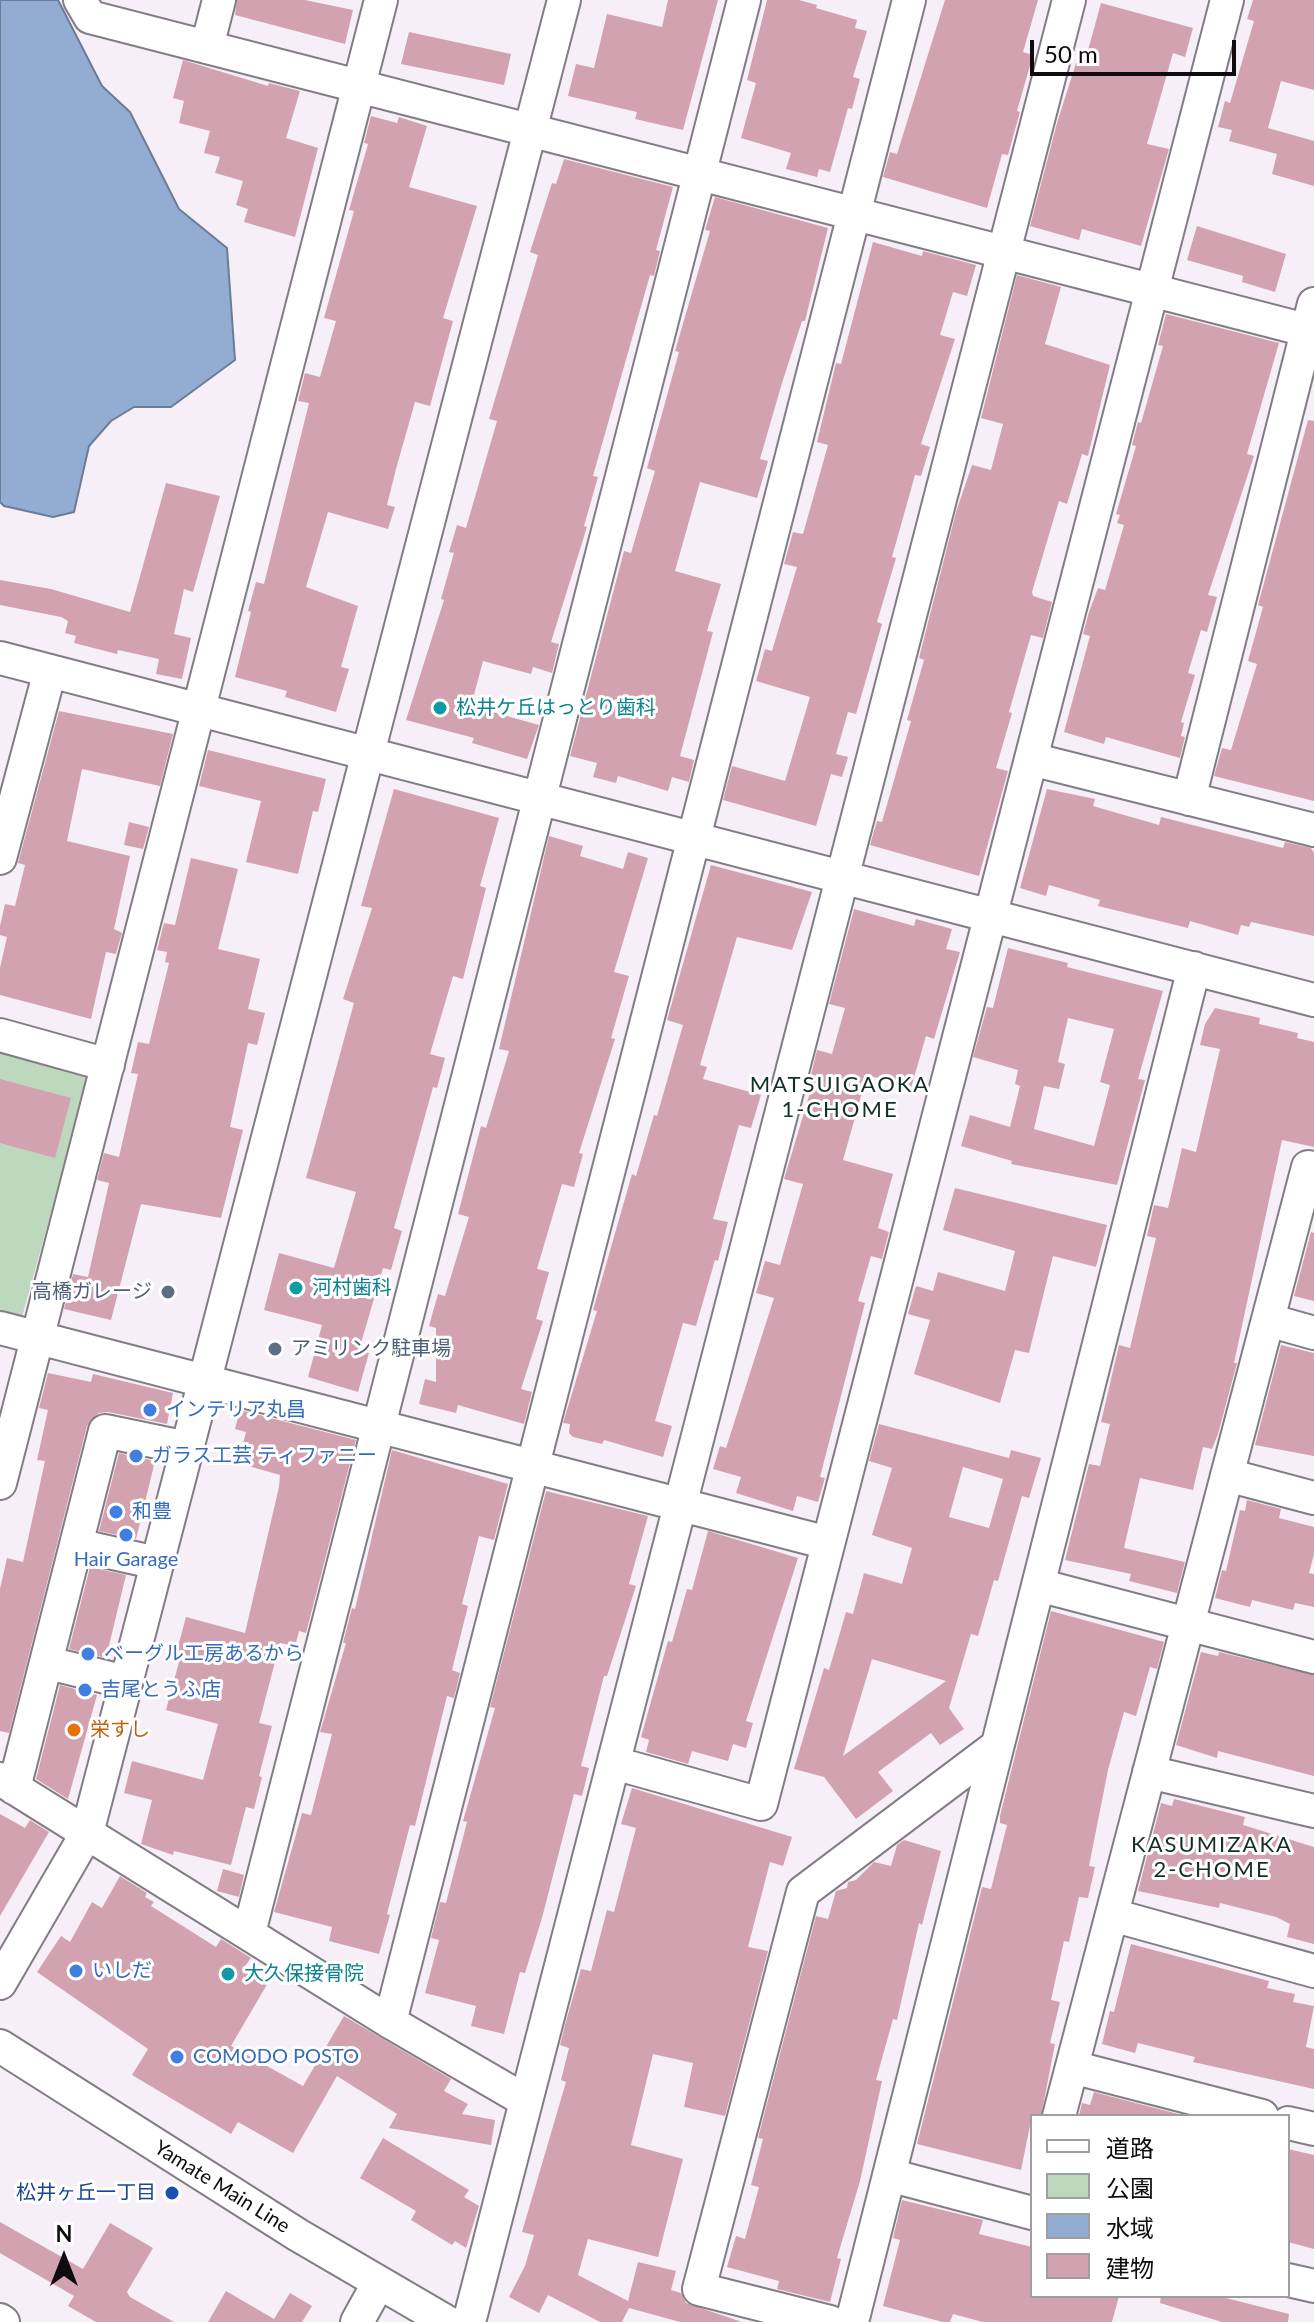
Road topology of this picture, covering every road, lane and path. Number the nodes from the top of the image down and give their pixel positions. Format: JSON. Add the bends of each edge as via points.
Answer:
{"nodes":[{"id":1,"x":80,"y":0,"type":"edge"},
{"id":2,"x":219,"y":0,"type":"edge"},
{"id":3,"x":381,"y":0,"type":"edge"},
{"id":4,"x":564,"y":0,"type":"edge"},
{"id":5,"x":744,"y":0,"type":"edge"},
{"id":6,"x":909,"y":0,"type":"edge"},
{"id":7,"x":1069,"y":0,"type":"edge"},
{"id":8,"x":1227,"y":0,"type":"edge"},
{"id":9,"x":207,"y":47,"type":"junction"},
{"id":10,"x":359,"y":86,"type":"junction"},
{"id":11,"x":530,"y":130,"type":"junction"},
{"id":12,"x":700,"y":174,"type":"junction"},
{"id":13,"x":855,"y":214,"type":"junction"},
{"id":14,"x":1003,"y":252,"type":"junction"},
{"id":15,"x":1152,"y":290,"type":"junction"},
{"id":16,"x":1312,"y":322,"type":"edge"},
{"id":17,"x":0,"y":658,"type":"edge"},
{"id":18,"x":50,"y":671,"type":"junction"},
{"id":19,"x":199,"y":710,"type":"junction"},
{"id":20,"x":368,"y":753,"type":"junction"},
{"id":21,"x":1031,"y":759,"type":"junction"},
{"id":22,"x":540,"y":798,"type":"junction"},
{"id":23,"x":1189,"y":799,"type":"junction"},
{"id":24,"x":1314,"y":830,"type":"edge"},
{"id":25,"x":694,"y":838,"type":"junction"},
{"id":26,"x":0,"y":858,"type":"edge"},
{"id":27,"x":842,"y":877,"type":"junction"},
{"id":28,"x":990,"y":915,"type":"junction"},
{"id":29,"x":1194,"y":968,"type":"junction"},
{"id":30,"x":1314,"y":1000,"type":"edge"},
{"id":31,"x":0,"y":1035,"type":"edge"},
{"id":32,"x":108,"y":1065,"type":"junction"},
{"id":33,"x":1314,"y":1168,"type":"edge"},
{"id":34,"x":1268,"y":1320,"type":"junction"},
{"id":35,"x":0,"y":1328,"type":"edge"},
{"id":36,"x":1314,"y":1333,"type":"edge"},
{"id":37,"x":37,"y":1337,"type":"junction"},
{"id":38,"x":205,"y":1381,"type":"junction"},
{"id":39,"x":379,"y":1426,"type":"junction"},
{"id":40,"x":187,"y":1448,"type":"junction"},
{"id":41,"x":533,"y":1466,"type":"junction"},
{"id":42,"x":1227,"y":1475,"type":"junction"},
{"id":43,"x":0,"y":1483,"type":"edge"},
{"id":44,"x":1314,"y":1498,"type":"edge"},
{"id":45,"x":680,"y":1504,"type":"junction"},
{"id":46,"x":828,"y":1543,"type":"junction"},
{"id":47,"x":77,"y":1545,"type":"junction"},
{"id":48,"x":157,"y":1563,"type":"junction"},
{"id":49,"x":1038,"y":1585,"type":"junction"},
{"id":50,"x":1188,"y":1625,"type":"junction"},
{"id":51,"x":1314,"y":1657,"type":"edge"},
{"id":52,"x":48,"y":1663,"type":"junction"},
{"id":53,"x":126,"y":1682,"type":"junction"},
{"id":54,"x":997,"y":1746,"type":"junction"},
{"id":55,"x":614,"y":1763,"type":"junction"},
{"id":56,"x":1149,"y":1772,"type":"junction"},
{"id":57,"x":7,"y":1784,"type":"edge"},
{"id":58,"x":1314,"y":1811,"type":"edge"},
{"id":59,"x":87,"y":1833,"type":"junction"},
{"id":60,"x":1112,"y":1915,"type":"junction"},
{"id":61,"x":249,"y":1933,"type":"junction"},
{"id":62,"x":1314,"y":1971,"type":"edge"},
{"id":63,"x":0,"y":1983,"type":"edge"},
{"id":64,"x":390,"y":2022,"type":"junction"},
{"id":65,"x":0,"y":2046,"type":"edge"},
{"id":66,"x":1072,"y":2067,"type":"junction"},
{"id":67,"x":526,"y":2101,"type":"junction"},
{"id":68,"x":1060,"y":2114,"type":"edge"},
{"id":69,"x":1254,"y":2114,"type":"edge"},
{"id":70,"x":1290,"y":2123,"type":"edge"},
{"id":71,"x":1314,"y":2129,"type":"edge"},
{"id":72,"x":889,"y":2175,"type":"junction"},
{"id":73,"x":1030,"y":2212,"type":"edge"},
{"id":74,"x":1290,"y":2280,"type":"edge"},
{"id":75,"x":378,"y":2284,"type":"junction"},
{"id":76,"x":1314,"y":2286,"type":"edge"},
{"id":77,"x":357,"y":2322,"type":"edge"},
{"id":78,"x":447,"y":2322,"type":"edge"},
{"id":79,"x":469,"y":2322,"type":"edge"},
{"id":80,"x":830,"y":2322,"type":"edge"},
{"id":81,"x":852,"y":2322,"type":"edge"}],
"edges":[{"from":1,"to":9,"type":"street","via":[[90,17]]},
{"from":2,"to":9,"type":"street"},
{"from":3,"to":10,"type":"street"},
{"from":4,"to":11,"type":"street"},
{"from":5,"to":12,"type":"street"},
{"from":6,"to":13,"type":"street"},
{"from":7,"to":14,"type":"street"},
{"from":8,"to":15,"type":"street"},
{"from":9,"to":10,"type":"street"},
{"from":10,"to":11,"type":"street"},
{"from":10,"to":19,"type":"street"},
{"from":11,"to":12,"type":"street"},
{"from":11,"to":20,"type":"street"},
{"from":12,"to":13,"type":"street"},
{"from":12,"to":22,"type":"street"},
{"from":13,"to":14,"type":"street"},
{"from":13,"to":25,"type":"street"},
{"from":14,"to":15,"type":"street"},
{"from":14,"to":27,"type":"street"},
{"from":15,"to":16,"type":"street"},
{"from":15,"to":21,"type":"street"},
{"from":16,"to":23,"type":"street"},
{"from":17,"to":18,"type":"street"},
{"from":18,"to":19,"type":"street"},
{"from":18,"to":26,"type":"street"},
{"from":19,"to":20,"type":"street"},
{"from":19,"to":32,"type":"street"},
{"from":20,"to":22,"type":"street"},
{"from":20,"to":38,"type":"street"},
{"from":21,"to":23,"type":"street"},
{"from":21,"to":28,"type":"street"},
{"from":22,"to":25,"type":"street"},
{"from":22,"to":39,"type":"street"},
{"from":23,"to":24,"type":"street"},
{"from":25,"to":27,"type":"street"},
{"from":25,"to":41,"type":"street"},
{"from":27,"to":28,"type":"street"},
{"from":27,"to":45,"type":"street"},
{"from":28,"to":29,"type":"street"},
{"from":28,"to":46,"type":"street"},
{"from":29,"to":30,"type":"street"},
{"from":29,"to":49,"type":"street"},
{"from":31,"to":32,"type":"street"},
{"from":32,"to":37,"type":"street"},
{"from":33,"to":34,"type":"street","via":[[1308,1167]]},
{"from":34,"to":36,"type":"street"},
{"from":34,"to":42,"type":"street"},
{"from":35,"to":37,"type":"street"},
{"from":37,"to":38,"type":"street"},
{"from":37,"to":43,"type":"street"},
{"from":38,"to":39,"type":"street"},
{"from":38,"to":40,"type":"street"},
{"from":39,"to":41,"type":"street"},
{"from":39,"to":61,"type":"street"},
{"from":40,"to":47,"type":"street","via":[[105,1431]]},
{"from":40,"to":48,"type":"street"},
{"from":41,"to":45,"type":"street"},
{"from":41,"to":64,"type":"street"},
{"from":42,"to":44,"type":"street"},
{"from":42,"to":50,"type":"street"},
{"from":45,"to":46,"type":"street"},
{"from":45,"to":55,"type":"street"},
{"from":46,"to":55,"type":"street","via":[[761,1804]]},
{"from":47,"to":48,"type":"street"},
{"from":47,"to":52,"type":"street"},
{"from":48,"to":53,"type":"street"},
{"from":49,"to":50,"type":"street"},
{"from":49,"to":54,"type":"street"},
{"from":50,"to":51,"type":"street"},
{"from":50,"to":56,"type":"street"},
{"from":52,"to":53,"type":"street"},
{"from":52,"to":57,"type":"street"},
{"from":53,"to":59,"type":"street"},
{"from":54,"to":72,"type":"street"},
{"from":54,"to":80,"type":"street","via":[[803,1892],[699,2289]]},
{"from":55,"to":67,"type":"street"},
{"from":56,"to":58,"type":"street"},
{"from":56,"to":60,"type":"street"},
{"from":57,"to":59,"type":"street"},
{"from":59,"to":61,"type":"street"},
{"from":59,"to":63,"type":"street"},
{"from":60,"to":62,"type":"street"},
{"from":60,"to":66,"type":"street"},
{"from":61,"to":64,"type":"street"},
{"from":64,"to":67,"type":"street"},
{"from":65,"to":75,"type":"street","name":"Yamate Main Line"},
{"from":66,"to":68,"type":"street"},
{"from":66,"to":69,"type":"street"},
{"from":67,"to":79,"type":"street"},
{"from":70,"to":71,"type":"street"},
{"from":72,"to":73,"type":"street"},
{"from":72,"to":81,"type":"street"},
{"from":74,"to":76,"type":"street"},
{"from":75,"to":77,"type":"street"},
{"from":75,"to":78,"type":"street","name":"Yamate Main Line"}]}
